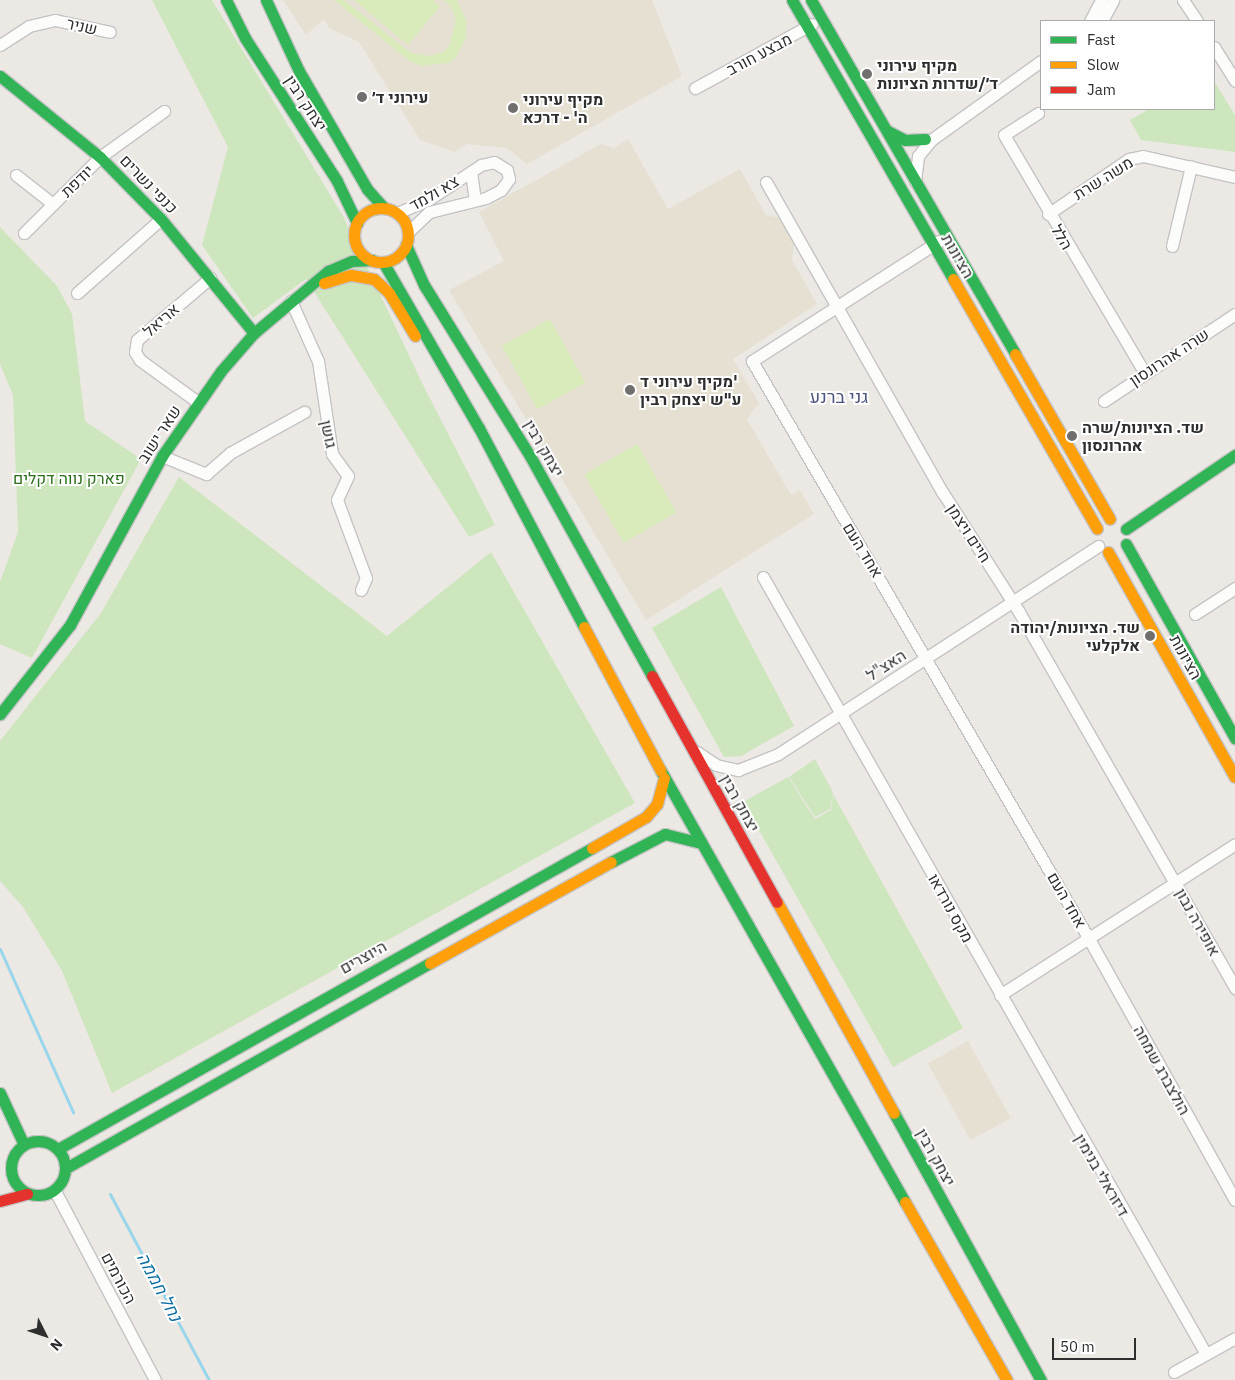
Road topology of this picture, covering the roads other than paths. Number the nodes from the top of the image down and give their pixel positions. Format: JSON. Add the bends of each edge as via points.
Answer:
{"nodes":[{"id":1,"x":226,"y":0,"type":"edge"},
{"id":2,"x":266,"y":0,"type":"edge"},
{"id":3,"x":792,"y":0,"type":"edge"},
{"id":4,"x":811,"y":0,"type":"edge"},
{"id":5,"x":1101,"y":0,"type":"edge"},
{"id":6,"x":1113,"y":0,"type":"edge"},
{"id":7,"x":1183,"y":0,"type":"edge"},
{"id":8,"x":822,"y":19,"type":"junction"},
{"id":9,"x":1091,"y":20,"type":"edge"},
{"id":10,"x":1103,"y":20,"type":"edge"},
{"id":11,"x":1196,"y":20,"type":"edge"},
{"id":12,"x":808,"y":27,"type":"junction"},
{"id":13,"x":110,"y":32,"type":"dead end"},
{"id":14,"x":0,"y":45,"type":"edge"},
{"id":15,"x":1215,"y":50,"type":"edge"},
{"id":16,"x":1040,"y":62,"type":"edge"},
{"id":17,"x":0,"y":76,"type":"edge"},
{"id":18,"x":1235,"y":82,"type":"edge"},
{"id":19,"x":695,"y":88,"type":"dead end"},
{"id":20,"x":164,"y":111,"type":"dead end"},
{"id":21,"x":1038,"y":113,"type":"dead end"},
{"id":22,"x":943,"y":130,"type":"junction"},
{"id":23,"x":888,"y":131,"type":"junction"},
{"id":24,"x":925,"y":139,"type":"junction"},
{"id":25,"x":100,"y":157,"type":"junction"},
{"id":26,"x":905,"y":162,"type":"junction"},
{"id":27,"x":1191,"y":166,"type":"junction"},
{"id":28,"x":471,"y":172,"type":"junction"},
{"id":29,"x":16,"y":175,"type":"dead end"},
{"id":30,"x":1235,"y":177,"type":"edge"},
{"id":31,"x":916,"y":181,"type":"junction"},
{"id":32,"x":766,"y":182,"type":"dead end"},
{"id":33,"x":903,"y":192,"type":"junction"},
{"id":34,"x":475,"y":200,"type":"junction"},
{"id":35,"x":53,"y":204,"type":"junction"},
{"id":36,"x":384,"y":208,"type":"junction"},
{"id":37,"x":397,"y":213,"type":"junction"},
{"id":38,"x":1048,"y":214,"type":"junction"},
{"id":39,"x":161,"y":219,"type":"junction"},
{"id":40,"x":356,"y":227,"type":"junction"},
{"id":41,"x":408,"y":232,"type":"junction"},
{"id":42,"x":24,"y":234,"type":"dead end"},
{"id":43,"x":946,"y":237,"type":"junction"},
{"id":44,"x":406,"y":245,"type":"junction"},
{"id":45,"x":933,"y":245,"type":"junction"},
{"id":46,"x":1172,"y":246,"type":"dead end"},
{"id":47,"x":377,"y":261,"type":"junction"},
{"id":48,"x":328,"y":272,"type":"junction"},
{"id":49,"x":210,"y":278,"type":"junction"},
{"id":50,"x":305,"y":290,"type":"junction"},
{"id":51,"x":77,"y":294,"type":"dead end"},
{"id":52,"x":291,"y":301,"type":"junction"},
{"id":53,"x":836,"y":306,"type":"junction"},
{"id":54,"x":1235,"y":314,"type":"edge"},
{"id":55,"x":254,"y":333,"type":"junction"},
{"id":56,"x":445,"y":368,"type":"junction"},
{"id":57,"x":1145,"y":374,"type":"junction"},
{"id":58,"x":1104,"y":401,"type":"dead end"},
{"id":59,"x":199,"y":403,"type":"junction"},
{"id":60,"x":304,"y":412,"type":"dead end"},
{"id":61,"x":1235,"y":455,"type":"edge"},
{"id":62,"x":162,"y":456,"type":"junction"},
{"id":63,"x":1110,"y":519,"type":"junction"},
{"id":64,"x":1097,"y":528,"type":"junction"},
{"id":65,"x":1126,"y":529,"type":"junction"},
{"id":66,"x":1126,"y":544,"type":"junction"},
{"id":67,"x":1098,"y":546,"type":"junction"},
{"id":68,"x":1108,"y":552,"type":"junction"},
{"id":69,"x":763,"y":577,"type":"dead end"},
{"id":70,"x":1235,"y":588,"type":"edge"},
{"id":71,"x":361,"y":590,"type":"dead end"},
{"id":72,"x":1013,"y":602,"type":"junction"},
{"id":73,"x":1195,"y":614,"type":"dead end"},
{"id":74,"x":927,"y":658,"type":"junction"},
{"id":75,"x":0,"y":714,"type":"edge"},
{"id":76,"x":839,"y":715,"type":"junction"},
{"id":77,"x":1235,"y":738,"type":"edge"},
{"id":78,"x":687,"y":741,"type":"junction"},
{"id":79,"x":1235,"y":777,"type":"edge"},
{"id":80,"x":664,"y":778,"type":"junction"},
{"id":81,"x":698,"y":842,"type":"junction"},
{"id":82,"x":1235,"y":844,"type":"edge"},
{"id":83,"x":1176,"y":882,"type":"junction"},
{"id":84,"x":1089,"y":939,"type":"junction"},
{"id":85,"x":1235,"y":988,"type":"edge"},
{"id":86,"x":1000,"y":995,"type":"junction"},
{"id":87,"x":0,"y":1093,"type":"edge"},
{"id":88,"x":24,"y":1145,"type":"junction"},
{"id":89,"x":58,"y":1149,"type":"junction"},
{"id":90,"x":11,"y":1166,"type":"junction"},
{"id":91,"x":66,"y":1168,"type":"junction"},
{"id":92,"x":0,"y":1178,"type":"edge"},
{"id":93,"x":55,"y":1191,"type":"junction"},
{"id":94,"x":27,"y":1194,"type":"junction"},
{"id":95,"x":1235,"y":1200,"type":"edge"},
{"id":96,"x":0,"y":1201,"type":"edge"},
{"id":97,"x":1235,"y":1338,"type":"edge"},
{"id":98,"x":1206,"y":1354,"type":"junction"},
{"id":99,"x":1174,"y":1372,"type":"dead end"},
{"id":100,"x":155,"y":1380,"type":"edge"},
{"id":101,"x":1006,"y":1380,"type":"edge"},
{"id":102,"x":1041,"y":1380,"type":"edge"}],
"edges":[{"from":1,"to":40,"type":"street","name":"יצחק רבין","via":[[245,38],[337,182]]},
{"from":2,"to":36,"type":"street","name":"יצחק רבין","via":[[299,71],[367,189]]},
{"from":3,"to":12,"type":"street","name":"הציונות"},
{"from":4,"to":8,"type":"street","name":"הציונות"},
{"from":5,"to":9,"type":"street"},
{"from":6,"to":10,"type":"street"},
{"from":7,"to":11,"type":"street"},
{"from":8,"to":12,"type":"street","name":"מבצע חורב"},
{"from":8,"to":23,"type":"street","name":"הציונות"},
{"from":12,"to":19,"type":"street","name":"מבצע חורב"},
{"from":12,"to":33,"type":"street","name":"הציונות"},
{"from":13,"to":14,"type":"street","name":"שניר","via":[[56,20],[29,26]]},
{"from":15,"to":18,"type":"street"},
{"from":16,"to":22,"type":"street"},
{"from":17,"to":25,"type":"street","name":"כנפי נשרים"},
{"from":20,"to":25,"type":"street","name":"יודפת"},
{"from":21,"to":38,"type":"street","name":"הלל","via":[[1004,135]]},
{"from":22,"to":24,"type":"street"},
{"from":22,"to":31,"type":"street","via":[[918,156]]},
{"from":23,"to":24,"type":"street","via":[[905,140]]},
{"from":23,"to":26,"type":"street","name":"הציונות"},
{"from":24,"to":26,"type":"street","via":[[910,150]]},
{"from":25,"to":35,"type":"street","name":"יודפת"},
{"from":25,"to":39,"type":"street","name":"כנפי נשרים"},
{"from":26,"to":31,"type":"street","name":"הציונות"},
{"from":26,"to":33,"type":"street"},
{"from":27,"to":30,"type":"street","name":"משה שרת"},
{"from":27,"to":38,"type":"street","name":"משה שרת","via":[[1155,156],[1129,159]]},
{"from":27,"to":46,"type":"street"},
{"from":28,"to":34,"type":"street","name":"צא ולמד"},
{"from":28,"to":34,"type":"street","name":"צא ולמד","via":[[494,162],[509,174],[501,190]]},
{"from":28,"to":37,"type":"street","name":"צא ולמד","via":[[428,200]]},
{"from":29,"to":35,"type":"street","name":"יודפת"},
{"from":31,"to":43,"type":"street","name":"הציונות"},
{"from":32,"to":53,"type":"street","name":"חיים ויצמן"},
{"from":33,"to":45,"type":"street","name":"הציונות"},
{"from":34,"to":41,"type":"street","name":"צא ולמד","via":[[429,212]]},
{"from":35,"to":42,"type":"street","name":"יודפת"},
{"from":36,"to":37,"type":"street"},
{"from":36,"to":40,"type":"street","via":[[366,213]]},
{"from":37,"to":41,"type":"street"},
{"from":38,"to":57,"type":"street","name":"הלל"},
{"from":39,"to":49,"type":"street","name":"כנפי נשרים"},
{"from":39,"to":51,"type":"street"},
{"from":40,"to":47,"type":"street","via":[[360,251]]},
{"from":40,"to":48,"type":"street","name":"שאר ישוב"},
{"from":41,"to":44,"type":"street"},
{"from":43,"to":45,"type":"street","name":"אחד העם"},
{"from":43,"to":63,"type":"street","name":"הציונות"},
{"from":44,"to":47,"type":"street","via":[[399,255]]},
{"from":44,"to":78,"type":"street","name":"יצחק רבין","via":[[424,285],[530,456]]},
{"from":45,"to":53,"type":"street","name":"אחד העם"},
{"from":45,"to":64,"type":"street","name":"הציונות"},
{"from":47,"to":48,"type":"street","name":"שאר ישוב","via":[[352,261]]},
{"from":47,"to":56,"type":"street"},
{"from":48,"to":50,"type":"street","name":"שאר ישוב"},
{"from":49,"to":55,"type":"street","name":"כנפי נשרים"},
{"from":49,"to":59,"type":"street","name":"אריאל","via":[[137,340],[135,352],[140,360]]},
{"from":50,"to":52,"type":"street","name":"שאר ישוב"},
{"from":50,"to":56,"type":"street","via":[[351,275],[374,279],[385,288],[418,340]]},
{"from":52,"to":55,"type":"street","name":"שאר ישוב"},
{"from":52,"to":71,"type":"street","name":"גושן","via":[[318,361],[332,454],[348,476],[337,500],[366,578]]},
{"from":53,"to":72,"type":"street","name":"חיים ויצמן","via":[[943,493]]},
{"from":53,"to":74,"type":"street","name":"אחד העם","via":[[752,361]]},
{"from":54,"to":57,"type":"street","name":"שרה אהרונסון"},
{"from":55,"to":59,"type":"street","name":"שאר ישוב","via":[[220,371]]},
{"from":56,"to":80,"type":"street"},
{"from":57,"to":58,"type":"street","name":"שרה אהרונסון"},
{"from":59,"to":62,"type":"street","name":"שאר ישוב"},
{"from":60,"to":62,"type":"street","name":"גושן","via":[[230,453],[206,474]]},
{"from":61,"to":65,"type":"street"},
{"from":62,"to":75,"type":"street","name":"שאר ישוב","via":[[70,625]]},
{"from":63,"to":64,"type":"street"},
{"from":63,"to":65,"type":"street","via":[[1120,521]]},
{"from":64,"to":67,"type":"street"},
{"from":65,"to":66,"type":"street"},
{"from":66,"to":68,"type":"street","via":[[1118,551]]},
{"from":66,"to":77,"type":"street","name":"הציונות"},
{"from":67,"to":68,"type":"street"},
{"from":67,"to":72,"type":"street","name":"האצ\"ל"},
{"from":68,"to":79,"type":"street","name":"הציונות"},
{"from":69,"to":76,"type":"street","name":"מקס נורדאו"},
{"from":70,"to":73,"type":"street"},
{"from":72,"to":74,"type":"street","name":"האצ\"ל"},
{"from":72,"to":83,"type":"street","name":"חיים ויצמן"},
{"from":74,"to":76,"type":"street","name":"האצ\"ל"},
{"from":74,"to":84,"type":"street","name":"אחד העם"},
{"from":76,"to":78,"type":"street","name":"האצ\"ל","via":[[778,754],[738,770],[716,765]]},
{"from":76,"to":86,"type":"street","name":"מקס נורדאו"},
{"from":78,"to":102,"type":"street","name":"יצחק רבין"},
{"from":80,"to":81,"type":"street"},
{"from":80,"to":89,"type":"street","name":"היוצרים","via":[[652,813]]},
{"from":81,"to":91,"type":"street","via":[[665,834],[658,837],[184,1099]]},
{"from":81,"to":101,"type":"street"},
{"from":82,"to":83,"type":"street"},
{"from":83,"to":84,"type":"street"},
{"from":83,"to":85,"type":"street","name":"אופירה נבון"},
{"from":84,"to":86,"type":"street"},
{"from":84,"to":95,"type":"street","name":"הולצברג שמחה"},
{"from":86,"to":98,"type":"street","name":"דיזראלי בנימין"},
{"from":87,"to":88,"type":"street"},
{"from":88,"to":89,"type":"street","via":[[46,1142]]},
{"from":88,"to":90,"type":"street","via":[[13,1158]]},
{"from":89,"to":91,"type":"street"},
{"from":90,"to":92,"type":"street"},
{"from":90,"to":94,"type":"street","via":[[13,1180]]},
{"from":91,"to":93,"type":"street","via":[[63,1181]]},
{"from":93,"to":94,"type":"street","via":[[41,1196]]},
{"from":93,"to":100,"type":"street","name":"הכורמים"},
{"from":94,"to":96,"type":"street"},
{"from":97,"to":98,"type":"street"},
{"from":98,"to":99,"type":"street"}]}
